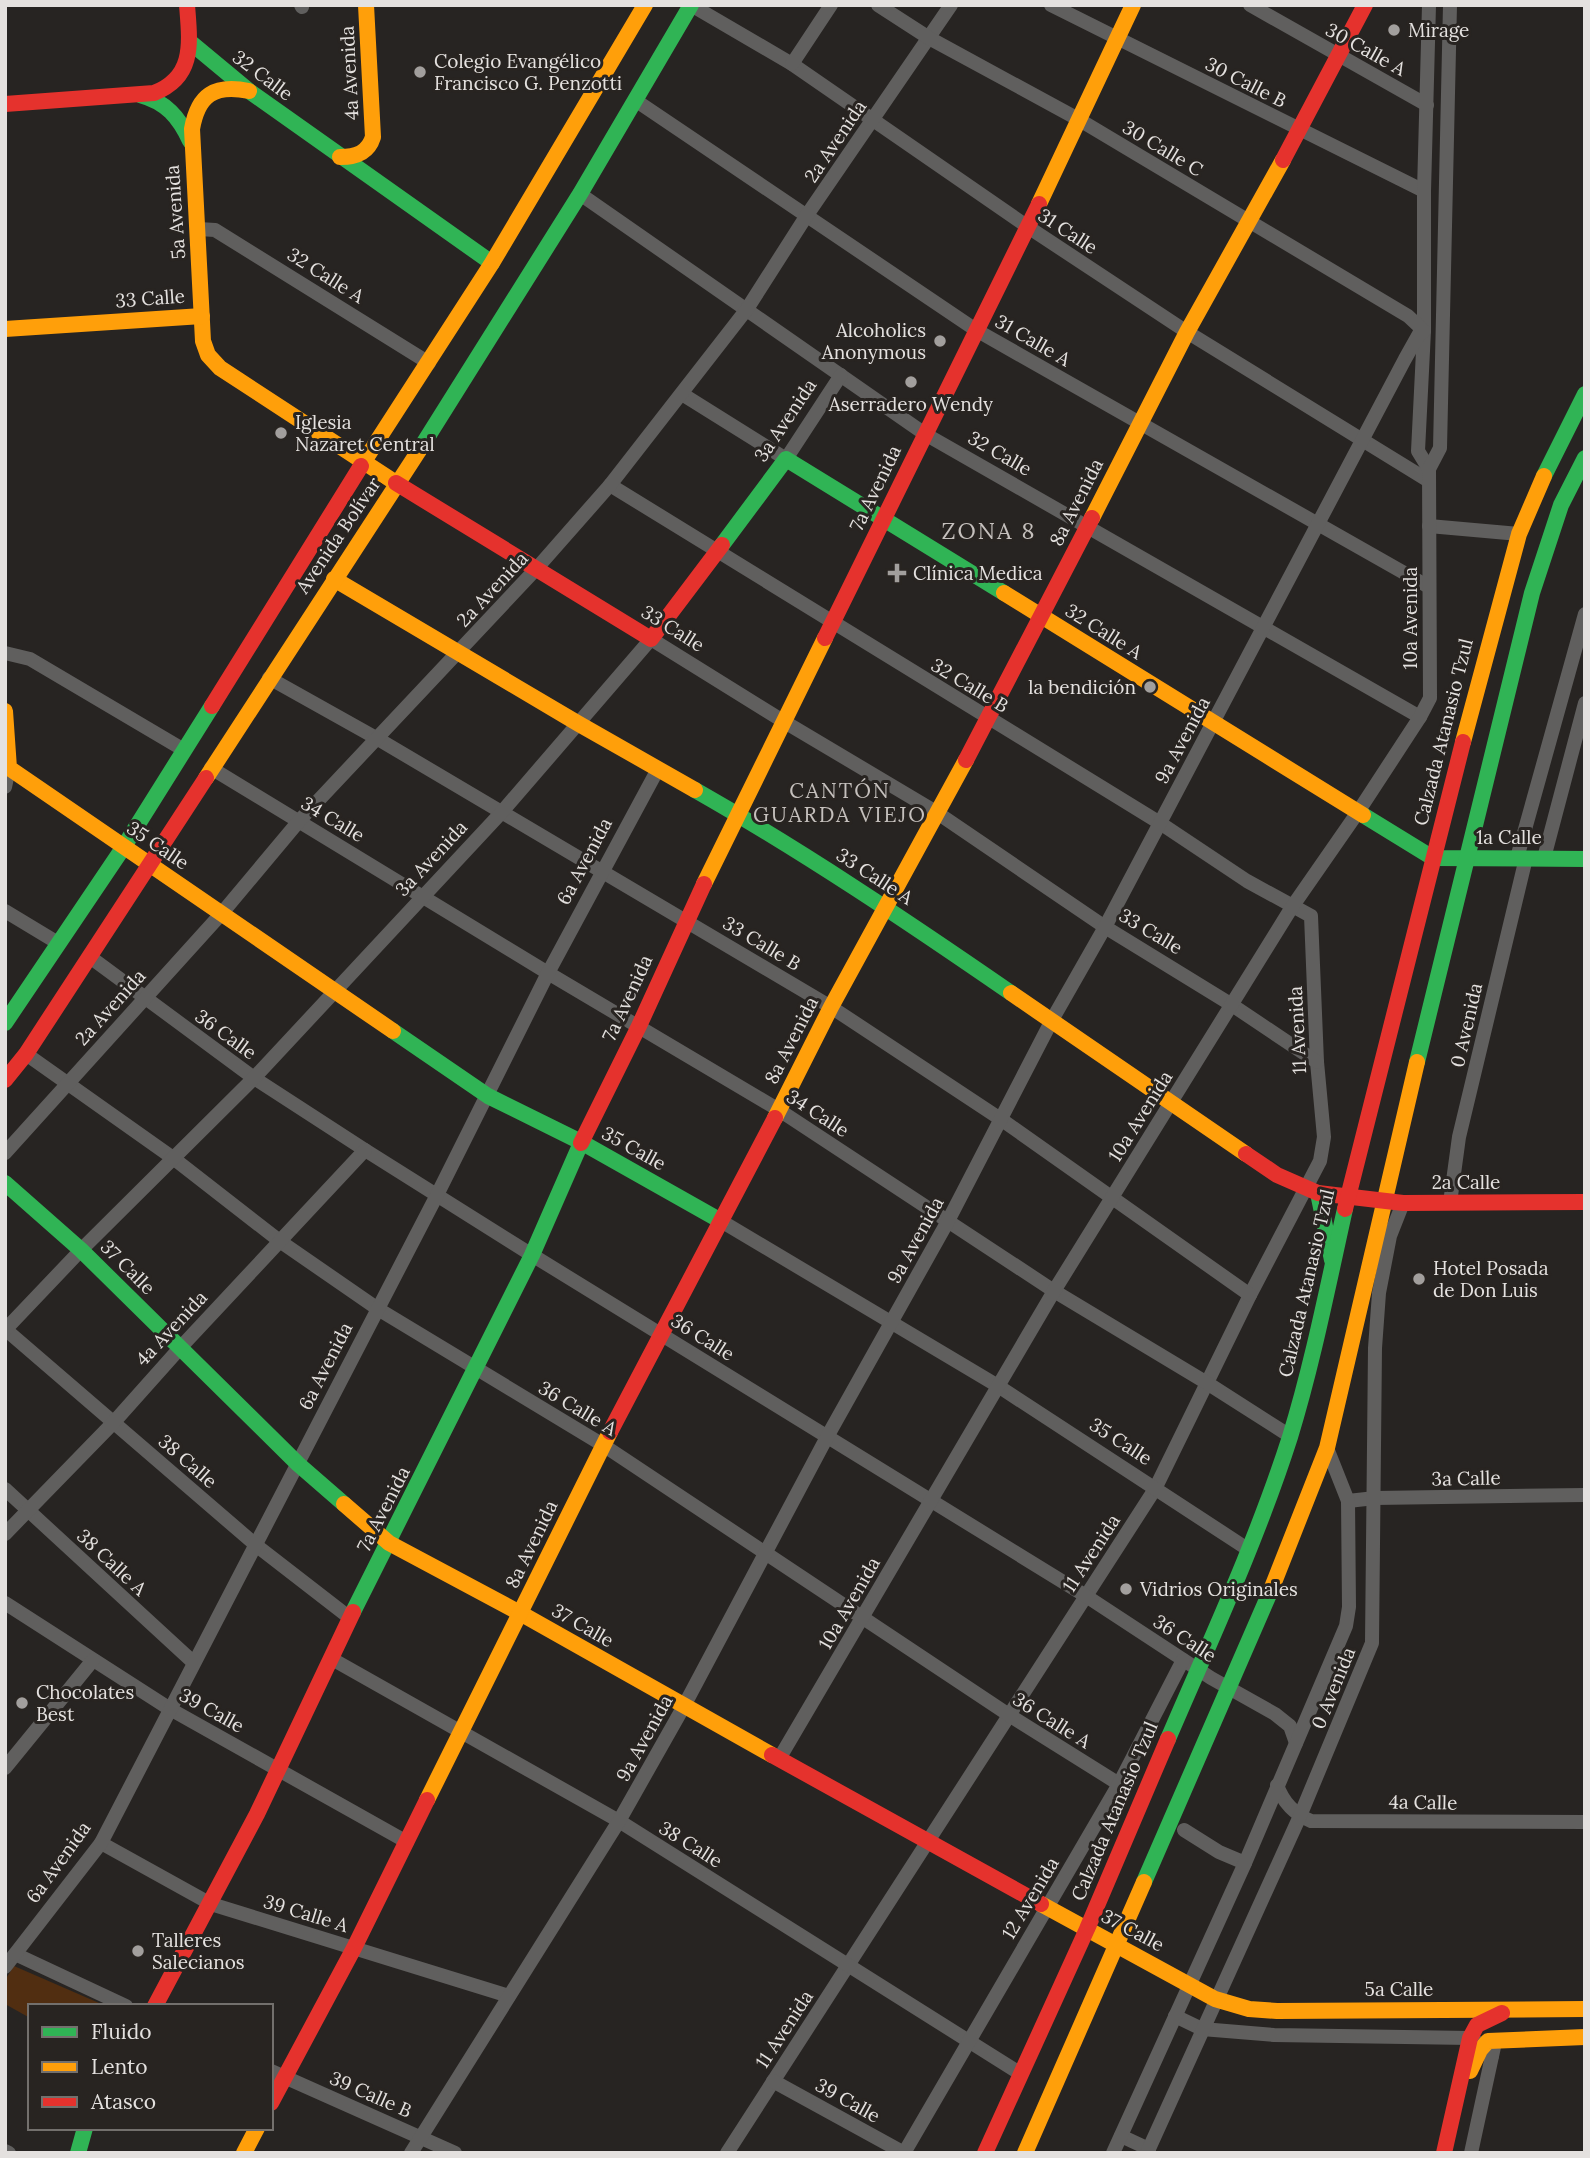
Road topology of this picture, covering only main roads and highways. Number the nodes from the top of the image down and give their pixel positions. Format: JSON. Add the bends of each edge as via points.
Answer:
{"nodes":[{"id":1,"x":187,"y":5,"type":"edge"},
{"id":2,"x":366,"y":5,"type":"edge"},
{"id":3,"x":645,"y":5,"type":"edge"},
{"id":4,"x":691,"y":5,"type":"edge"},
{"id":5,"x":1133,"y":5,"type":"edge"},
{"id":6,"x":1365,"y":5,"type":"edge"},
{"id":7,"x":190,"y":42,"type":"junction"},
{"id":8,"x":249,"y":91,"type":"junction"},
{"id":9,"x":136,"y":94,"type":"junction"},
{"id":10,"x":5,"y":104,"type":"edge"},
{"id":11,"x":192,"y":146,"type":"junction"},
{"id":12,"x":340,"y":157,"type":"junction"},
{"id":13,"x":492,"y":263,"type":"junction"},
{"id":14,"x":202,"y":316,"type":"junction"},
{"id":15,"x":5,"y":330,"type":"edge"},
{"id":16,"x":1585,"y":394,"type":"edge"},
{"id":17,"x":1585,"y":458,"type":"edge"},
{"id":18,"x":786,"y":459,"type":"joint"},
{"id":19,"x":363,"y":463,"type":"junction"},
{"id":20,"x":398,"y":484,"type":"junction"},
{"id":21,"x":883,"y":520,"type":"junction"},
{"id":22,"x":334,"y":579,"type":"junction"},
{"id":23,"x":1042,"y":617,"type":"junction"},
{"id":24,"x":651,"y":639,"type":"joint"},
{"id":25,"x":5,"y":711,"type":"edge"},
{"id":26,"x":738,"y":814,"type":"junction"},
{"id":27,"x":123,"y":848,"type":"junction"},
{"id":28,"x":1433,"y":858,"type":"junction"},
{"id":29,"x":1467,"y":858,"type":"junction"},
{"id":30,"x":1585,"y":859,"type":"edge"},
{"id":31,"x":150,"y":866,"type":"junction"},
{"id":32,"x":886,"y":907,"type":"junction"},
{"id":33,"x":5,"y":1023,"type":"edge"},
{"id":34,"x":5,"y":1080,"type":"edge"},
{"id":35,"x":581,"y":1142,"type":"junction"},
{"id":36,"x":5,"y":1183,"type":"edge"},
{"id":37,"x":1312,"y":1191,"type":"junction"},
{"id":38,"x":1348,"y":1197,"type":"junction"},
{"id":39,"x":1383,"y":1201,"type":"junction"},
{"id":40,"x":1585,"y":1202,"type":"edge"},
{"id":41,"x":722,"y":1221,"type":"junction"},
{"id":42,"x":1334,"y":1268,"type":"junction"},
{"id":43,"x":389,"y":1543,"type":"junction"},
{"id":44,"x":520,"y":1613,"type":"junction"},
{"id":45,"x":1087,"y":1929,"type":"junction"},
{"id":46,"x":1117,"y":1945,"type":"junction"},
{"id":47,"x":1215,"y":1999,"type":"joint"},
{"id":48,"x":156,"y":2004,"type":"edge"},
{"id":49,"x":1585,"y":2009,"type":"edge"},
{"id":50,"x":1513,"y":2010,"type":"junction"},
{"id":51,"x":1585,"y":2037,"type":"edge"},
{"id":52,"x":1485,"y":2045,"type":"junction"},
{"id":53,"x":278,"y":2074,"type":"edge"},
{"id":54,"x":273,"y":2095,"type":"edge"},
{"id":55,"x":84,"y":2130,"type":"edge"},
{"id":56,"x":256,"y":2130,"type":"edge"},
{"id":57,"x":78,"y":2153,"type":"edge"},
{"id":58,"x":244,"y":2153,"type":"edge"},
{"id":59,"x":985,"y":2153,"type":"edge"},
{"id":60,"x":1025,"y":2153,"type":"edge"},
{"id":61,"x":1444,"y":2153,"type":"edge"}],
"edges":[{"from":1,"to":7,"type":"main road"},
{"from":2,"to":12,"type":"main road","name":"4a Avenida","via":[[373,137],[362,154]]},
{"from":3,"to":13,"type":"main road","name":"Avenida Bolívar"},
{"from":4,"to":20,"type":"main road","name":"Avenida Bolívar","via":[[580,194]]},
{"from":5,"to":21,"type":"main road","name":"7a Avenida"},
{"from":6,"to":23,"type":"main road","name":"8a Avenida","via":[[1187,332]]},
{"from":7,"to":8,"type":"main road","name":"32 Calle"},
{"from":7,"to":9,"type":"main road","via":[[176,83],[162,91]]},
{"from":8,"to":11,"type":"main road","name":"5a Avenida","via":[[225,89],[205,97],[195,111]]},
{"from":8,"to":12,"type":"main road","name":"32 Calle"},
{"from":9,"to":10,"type":"main road"},
{"from":9,"to":11,"type":"main road","name":"5a Avenida","via":[[173,110]]},
{"from":11,"to":14,"type":"main road","name":"5a Avenida"},
{"from":12,"to":13,"type":"main road","name":"32 Calle"},
{"from":13,"to":19,"type":"main road","name":"Avenida Bolívar"},
{"from":14,"to":15,"type":"main road","name":"33 Calle"},
{"from":14,"to":19,"type":"main road","name":"33 Calle","via":[[203,341],[220,369]]},
{"from":16,"to":28,"type":"main road","name":"Calzada Atanasio Tzul","via":[[1519,534]]},
{"from":17,"to":29,"type":"main road","via":[[1561,505],[1532,593]]},
{"from":18,"to":21,"type":"main road","name":"32 Calle A"},
{"from":18,"to":24,"type":"main road","name":"3a Avenida"},
{"from":19,"to":20,"type":"main road","name":"33 Calle"},
{"from":19,"to":27,"type":"main road","name":"Avenida Bolívar"},
{"from":20,"to":22,"type":"main road","name":"Avenida Bolívar"},
{"from":20,"to":24,"type":"main road","name":"33 Calle"},
{"from":21,"to":23,"type":"main road","name":"32 Calle A"},
{"from":21,"to":26,"type":"main road","name":"7a Avenida"},
{"from":22,"to":26,"type":"main road","name":"33 Calle A"},
{"from":22,"to":31,"type":"main road","name":"Avenida Bolívar"},
{"from":23,"to":28,"type":"main road","name":"32 Calle A"},
{"from":23,"to":32,"type":"main road","name":"8a Avenida"},
{"from":25,"to":27,"type":"main road","name":"35 Calle","via":[[9,768]]},
{"from":26,"to":32,"type":"main road","name":"33 Calle A"},
{"from":26,"to":35,"type":"main road","name":"7a Avenida"},
{"from":27,"to":31,"type":"main road","name":"35 Calle"},
{"from":27,"to":33,"type":"main road","name":"Avenida Bolívar"},
{"from":28,"to":29,"type":"main road","name":"1a Calle"},
{"from":28,"to":38,"type":"main road","name":"Calzada Atanasio Tzul"},
{"from":29,"to":30,"type":"main road","name":"1a Calle"},
{"from":29,"to":39,"type":"main road"},
{"from":31,"to":34,"type":"main road","name":"Avenida Bolívar"},
{"from":31,"to":35,"type":"main road","name":"35 Calle","via":[[488,1096]]},
{"from":32,"to":37,"type":"main road","name":"33 Calle A","via":[[1277,1175]]},
{"from":32,"to":41,"type":"main road","name":"8a Avenida"},
{"from":35,"to":41,"type":"main road","name":"35 Calle"},
{"from":35,"to":43,"type":"main road","name":"7a Avenida","via":[[532,1255]]},
{"from":36,"to":43,"type":"main road","name":"37 Calle","via":[[81,1250],[298,1464]]},
{"from":37,"to":38,"type":"main road","name":"33 Calle A"},
{"from":37,"to":42,"type":"main road"},
{"from":38,"to":39,"type":"main road","name":"2a Calle"},
{"from":38,"to":42,"type":"main road","name":"Calzada Atanasio Tzul"},
{"from":39,"to":40,"type":"main road","name":"2a Calle"},
{"from":39,"to":46,"type":"main road","via":[[1327,1448],[1307,1505]]},
{"from":41,"to":44,"type":"main road","name":"8a Avenida"},
{"from":42,"to":45,"type":"main road","name":"Calzada Atanasio Tzul","via":[[1290,1436],[1249,1550],[1190,1664]]},
{"from":43,"to":44,"type":"main road","name":"37 Calle"},
{"from":43,"to":48,"type":"main road","name":"7a Avenida","via":[[211,1904]]},
{"from":44,"to":45,"type":"main road","name":"37 Calle"},
{"from":44,"to":53,"type":"main road","name":"8a Avenida","via":[[354,1948]]},
{"from":45,"to":46,"type":"main road","name":"37 Calle"},
{"from":45,"to":59,"type":"main road","name":"Calzada Atanasio Tzul"},
{"from":46,"to":47,"type":"main road","name":"37 Calle"},
{"from":46,"to":60,"type":"main road"},
{"from":47,"to":50,"type":"main road","name":"5a Calle","via":[[1277,2011]]},
{"from":49,"to":50,"type":"main road","name":"5a Calle"},
{"from":50,"to":52,"type":"main road","via":[[1483,2021],[1474,2030]]},
{"from":51,"to":52,"type":"main road"},
{"from":52,"to":61,"type":"main road","via":[[1458,2097]]},
{"from":53,"to":54,"type":"main road","name":"8a Avenida"},
{"from":55,"to":57,"type":"main road"},
{"from":56,"to":58,"type":"main road"}]}
